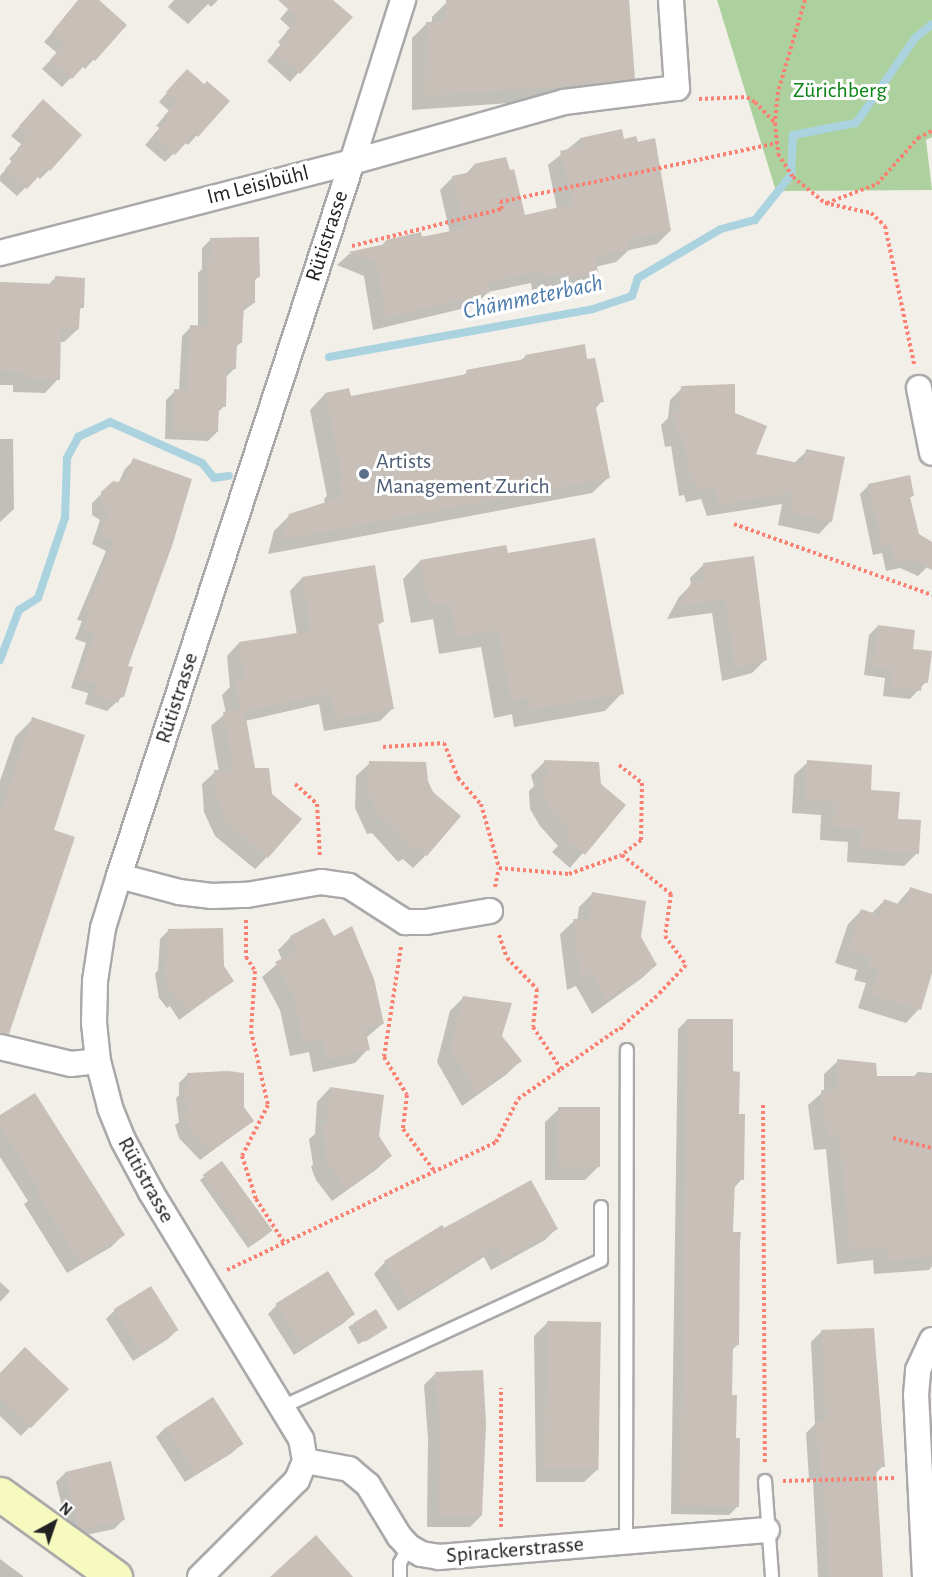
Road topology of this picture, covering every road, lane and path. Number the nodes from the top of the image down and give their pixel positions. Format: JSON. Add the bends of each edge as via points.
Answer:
{"nodes":[{"id":1,"x":403,"y":0,"type":"edge"},
{"id":2,"x":671,"y":0,"type":"edge"},
{"id":3,"x":805,"y":0,"type":"edge"},
{"id":4,"x":677,"y":88,"type":"junction"},
{"id":5,"x":775,"y":123,"type":"junction"},
{"id":6,"x":932,"y":131,"type":"edge"},
{"id":7,"x":777,"y":143,"type":"junction"},
{"id":8,"x":352,"y":162,"type":"junction"},
{"id":9,"x":825,"y":203,"type":"junction"},
{"id":10,"x":377,"y":241,"type":"dead end"},
{"id":11,"x":0,"y":253,"type":"edge"},
{"id":12,"x":919,"y":388,"type":"joint"},
{"id":13,"x":932,"y":453,"type":"edge"},
{"id":14,"x":734,"y":524,"type":"dead end"},
{"id":15,"x":932,"y":595,"type":"edge"},
{"id":16,"x":383,"y":747,"type":"dead end"},
{"id":17,"x":620,"y":765,"type":"dead end"},
{"id":18,"x":295,"y":784,"type":"dead end"},
{"id":19,"x":622,"y":855,"type":"junction"},
{"id":20,"x":499,"y":868,"type":"junction"},
{"id":21,"x":119,"y":876,"type":"junction"},
{"id":22,"x":321,"y":882,"type":"junction"},
{"id":23,"x":247,"y":895,"type":"junction"},
{"id":24,"x":490,"y":911,"type":"junction"},
{"id":25,"x":398,"y":974,"type":"dead end"},
{"id":26,"x":621,"y":1027,"type":"junction"},
{"id":27,"x":0,"y":1047,"type":"edge"},
{"id":28,"x":627,"y":1050,"type":"joint"},
{"id":29,"x":98,"y":1061,"type":"junction"},
{"id":30,"x":561,"y":1069,"type":"junction"},
{"id":31,"x":763,"y":1105,"type":"dead end"},
{"id":32,"x":893,"y":1138,"type":"dead end"},
{"id":33,"x":932,"y":1148,"type":"edge"},
{"id":34,"x":435,"y":1172,"type":"junction"},
{"id":35,"x":601,"y":1207,"type":"dead end"},
{"id":36,"x":285,"y":1244,"type":"junction"},
{"id":37,"x":205,"y":1280,"type":"junction"},
{"id":38,"x":932,"y":1340,"type":"edge"},
{"id":39,"x":501,"y":1388,"type":"dead end"},
{"id":40,"x":282,"y":1407,"type":"junction"},
{"id":41,"x":305,"y":1461,"type":"junction"},
{"id":42,"x":919,"y":1477,"type":"junction"},
{"id":43,"x":765,"y":1481,"type":"junction"},
{"id":44,"x":0,"y":1494,"type":"edge"},
{"id":45,"x":767,"y":1530,"type":"junction"},
{"id":46,"x":626,"y":1541,"type":"junction"},
{"id":47,"x":409,"y":1547,"type":"junction"},
{"id":48,"x":501,"y":1551,"type":"junction"},
{"id":49,"x":115,"y":1577,"type":"edge"},
{"id":50,"x":200,"y":1577,"type":"edge"},
{"id":51,"x":400,"y":1577,"type":"edge"},
{"id":52,"x":772,"y":1577,"type":"edge"},
{"id":53,"x":925,"y":1577,"type":"edge"}],
"edges":[{"from":1,"to":8,"type":"street"},
{"from":2,"to":4,"type":"street"},
{"from":3,"to":5,"type":"path","via":[[778,92]]},
{"from":4,"to":5,"type":"path","via":[[696,99],[747,97]]},
{"from":4,"to":8,"type":"street","name":"Rütistrasse","via":[[564,102]]},
{"from":5,"to":7,"type":"path"},
{"from":6,"to":9,"type":"path","via":[[918,138],[877,184]]},
{"from":7,"to":9,"type":"path","via":[[778,154],[791,175]]},
{"from":7,"to":10,"type":"path","via":[[500,202],[502,209]]},
{"from":8,"to":11,"type":"street","name":"Im Leisibühl"},
{"from":8,"to":21,"type":"street","name":"Rütistrasse"},
{"from":9,"to":12,"type":"path","via":[[871,213],[885,226]]},
{"from":12,"to":13,"type":"street"},
{"from":14,"to":15,"type":"path"},
{"from":16,"to":20,"type":"path","via":[[444,743],[458,778],[481,804]]},
{"from":17,"to":19,"type":"path","via":[[642,783],[641,840]]},
{"from":18,"to":22,"type":"path","via":[[317,804]]},
{"from":19,"to":20,"type":"path","via":[[569,874]]},
{"from":19,"to":26,"type":"path","via":[[671,894],[665,936],[686,965]]},
{"from":20,"to":24,"type":"path"},
{"from":21,"to":23,"type":"street","via":[[179,892]]},
{"from":21,"to":29,"type":"street","name":"Rütistrasse","via":[[103,928],[95,981]]},
{"from":22,"to":23,"type":"street"},
{"from":22,"to":24,"type":"street","via":[[349,886],[405,922]]},
{"from":23,"to":36,"type":"path","via":[[246,957],[255,970],[251,1031],[268,1105],[242,1156],[255,1199]]},
{"from":24,"to":30,"type":"path","via":[[507,958],[537,989],[533,1028]]},
{"from":25,"to":34,"type":"path","via":[[384,1057],[407,1095],[403,1129]]},
{"from":26,"to":28,"type":"path"},
{"from":26,"to":30,"type":"path"},
{"from":27,"to":29,"type":"street","via":[[71,1064]]},
{"from":28,"to":46,"type":"lane"},
{"from":29,"to":37,"type":"street","name":"Rütistrasse","via":[[123,1140]]},
{"from":30,"to":34,"type":"path","via":[[518,1099],[496,1142]]},
{"from":31,"to":43,"type":"path"},
{"from":32,"to":33,"type":"path"},
{"from":34,"to":36,"type":"path"},
{"from":35,"to":40,"type":"lane","via":[[601,1260]]},
{"from":36,"to":37,"type":"path"},
{"from":37,"to":40,"type":"street","name":"Rütistrasse"},
{"from":38,"to":42,"type":"street","via":[[918,1370]]},
{"from":39,"to":48,"type":"path"},
{"from":40,"to":41,"type":"street","name":"Rütistrasse","via":[[301,1439]]},
{"from":41,"to":47,"type":"street","via":[[349,1469],[368,1485]]},
{"from":41,"to":50,"type":"street","via":[[297,1480]]},
{"from":42,"to":43,"type":"path"},
{"from":42,"to":53,"type":"street"},
{"from":43,"to":45,"type":"lane"},
{"from":44,"to":49,"type":"main road"},
{"from":45,"to":46,"type":"street","name":"Spirackerstrasse"},
{"from":45,"to":52,"type":"lane"},
{"from":46,"to":48,"type":"street","name":"Spirackerstrasse"},
{"from":47,"to":48,"type":"street","name":"Spirackerstrasse","via":[[439,1557]]},
{"from":47,"to":51,"type":"lane","via":[[400,1563]]}]}
